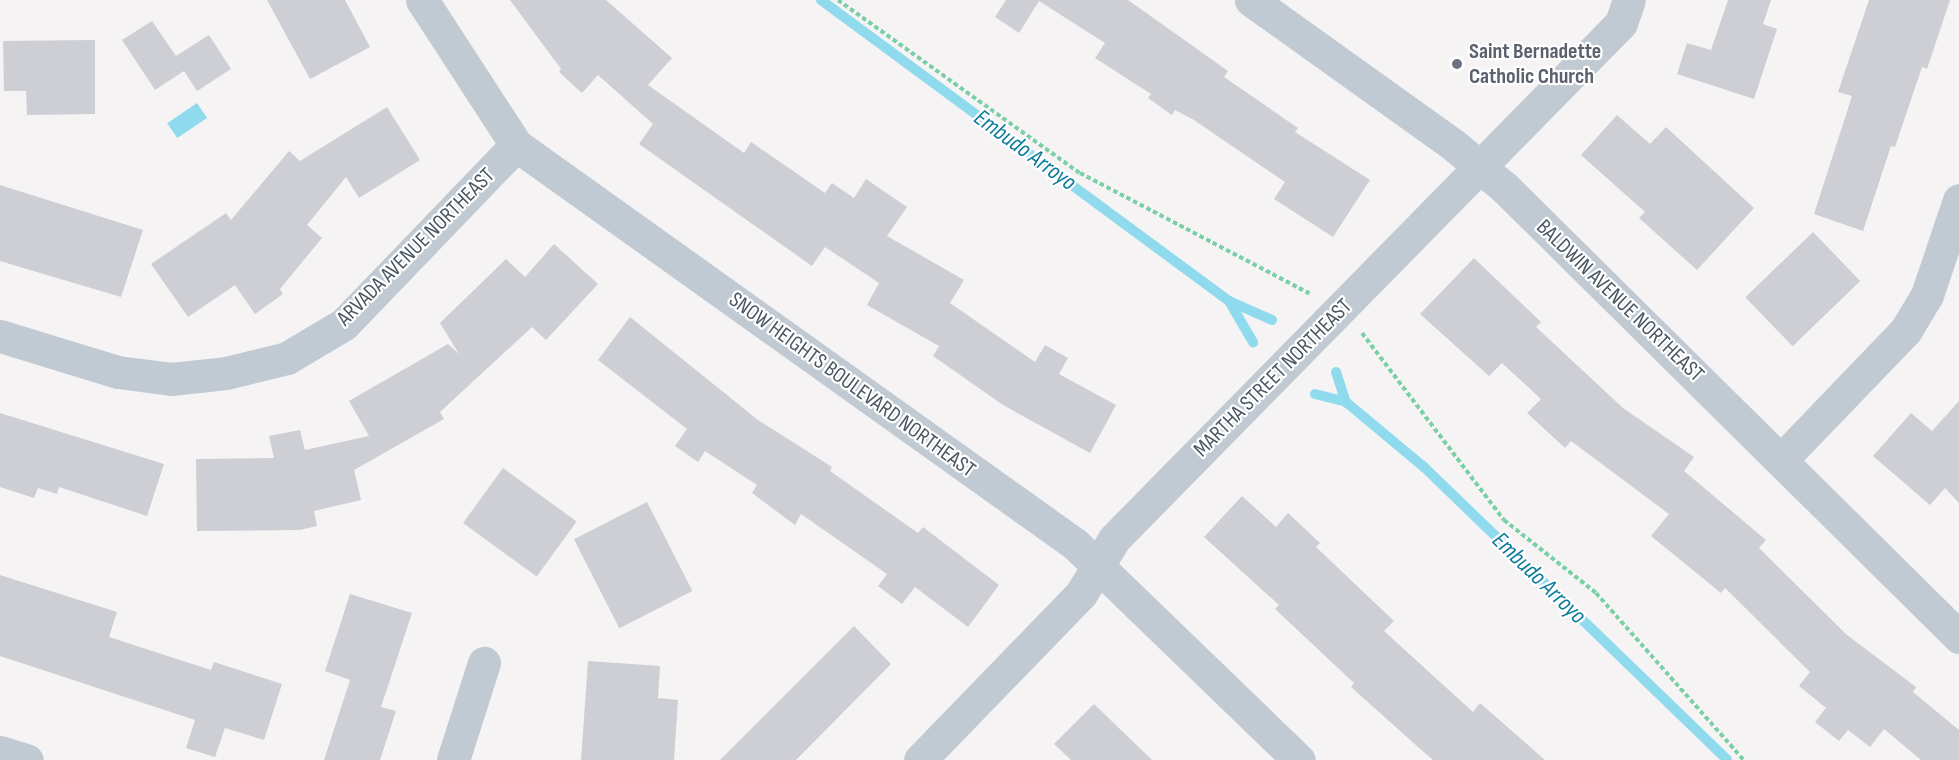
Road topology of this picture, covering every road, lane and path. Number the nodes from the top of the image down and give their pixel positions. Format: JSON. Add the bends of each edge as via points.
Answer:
{"nodes":[{"id":1,"x":422,"y":0,"type":"edge"},
{"id":2,"x":1251,"y":0,"type":"edge"},
{"id":3,"x":1629,"y":0,"type":"edge"},
{"id":4,"x":516,"y":145,"type":"junction"},
{"id":5,"x":1480,"y":166,"type":"junction"},
{"id":6,"x":1959,"y":200,"type":"edge"},
{"id":7,"x":0,"y":336,"type":"edge"},
{"id":8,"x":1782,"y":459,"type":"junction"},
{"id":9,"x":1099,"y":564,"type":"junction"},
{"id":10,"x":1959,"y":637,"type":"edge"},
{"id":11,"x":484,"y":663,"type":"dead end"},
{"id":12,"x":0,"y":752,"type":"edge"},
{"id":13,"x":27,"y":760,"type":"edge"},
{"id":14,"x":453,"y":760,"type":"edge"},
{"id":15,"x":920,"y":760,"type":"edge"},
{"id":16,"x":1299,"y":760,"type":"edge"}],
"edges":[{"from":1,"to":4,"type":"street","name":"SNOW HEIGHTS BOULEVARD NORTHEAST"},
{"from":2,"to":5,"type":"street","name":"BALDWIN AVENUE NORTHEAST"},
{"from":3,"to":5,"type":"street","name":"MARTHA STREET NORTHEAST","via":[[1621,23]]},
{"from":4,"to":7,"type":"street","name":"ARVADA AVENUE NORTHEAST","via":[[344,324],[287,358],[226,373],[171,379],[118,372]]},
{"from":4,"to":9,"type":"street","name":"SNOW HEIGHTS BOULEVARD NORTHEAST"},
{"from":5,"to":8,"type":"street","name":"BALDWIN AVENUE NORTHEAST"},
{"from":5,"to":9,"type":"street","name":"MARTHA STREET NORTHEAST","via":[[1114,539]]},
{"from":6,"to":8,"type":"street","via":[[1927,295],[1906,330]]},
{"from":8,"to":10,"type":"street","name":"BALDWIN AVENUE NORTHEAST"},
{"from":9,"to":15,"type":"street","name":"MARTHA STREET NORTHEAST","via":[[1081,594]]},
{"from":9,"to":16,"type":"street","name":"SNOW HEIGHTS BOULEVARD NORTHEAST"},
{"from":11,"to":14,"type":"street"},
{"from":12,"to":13,"type":"street"}]}
